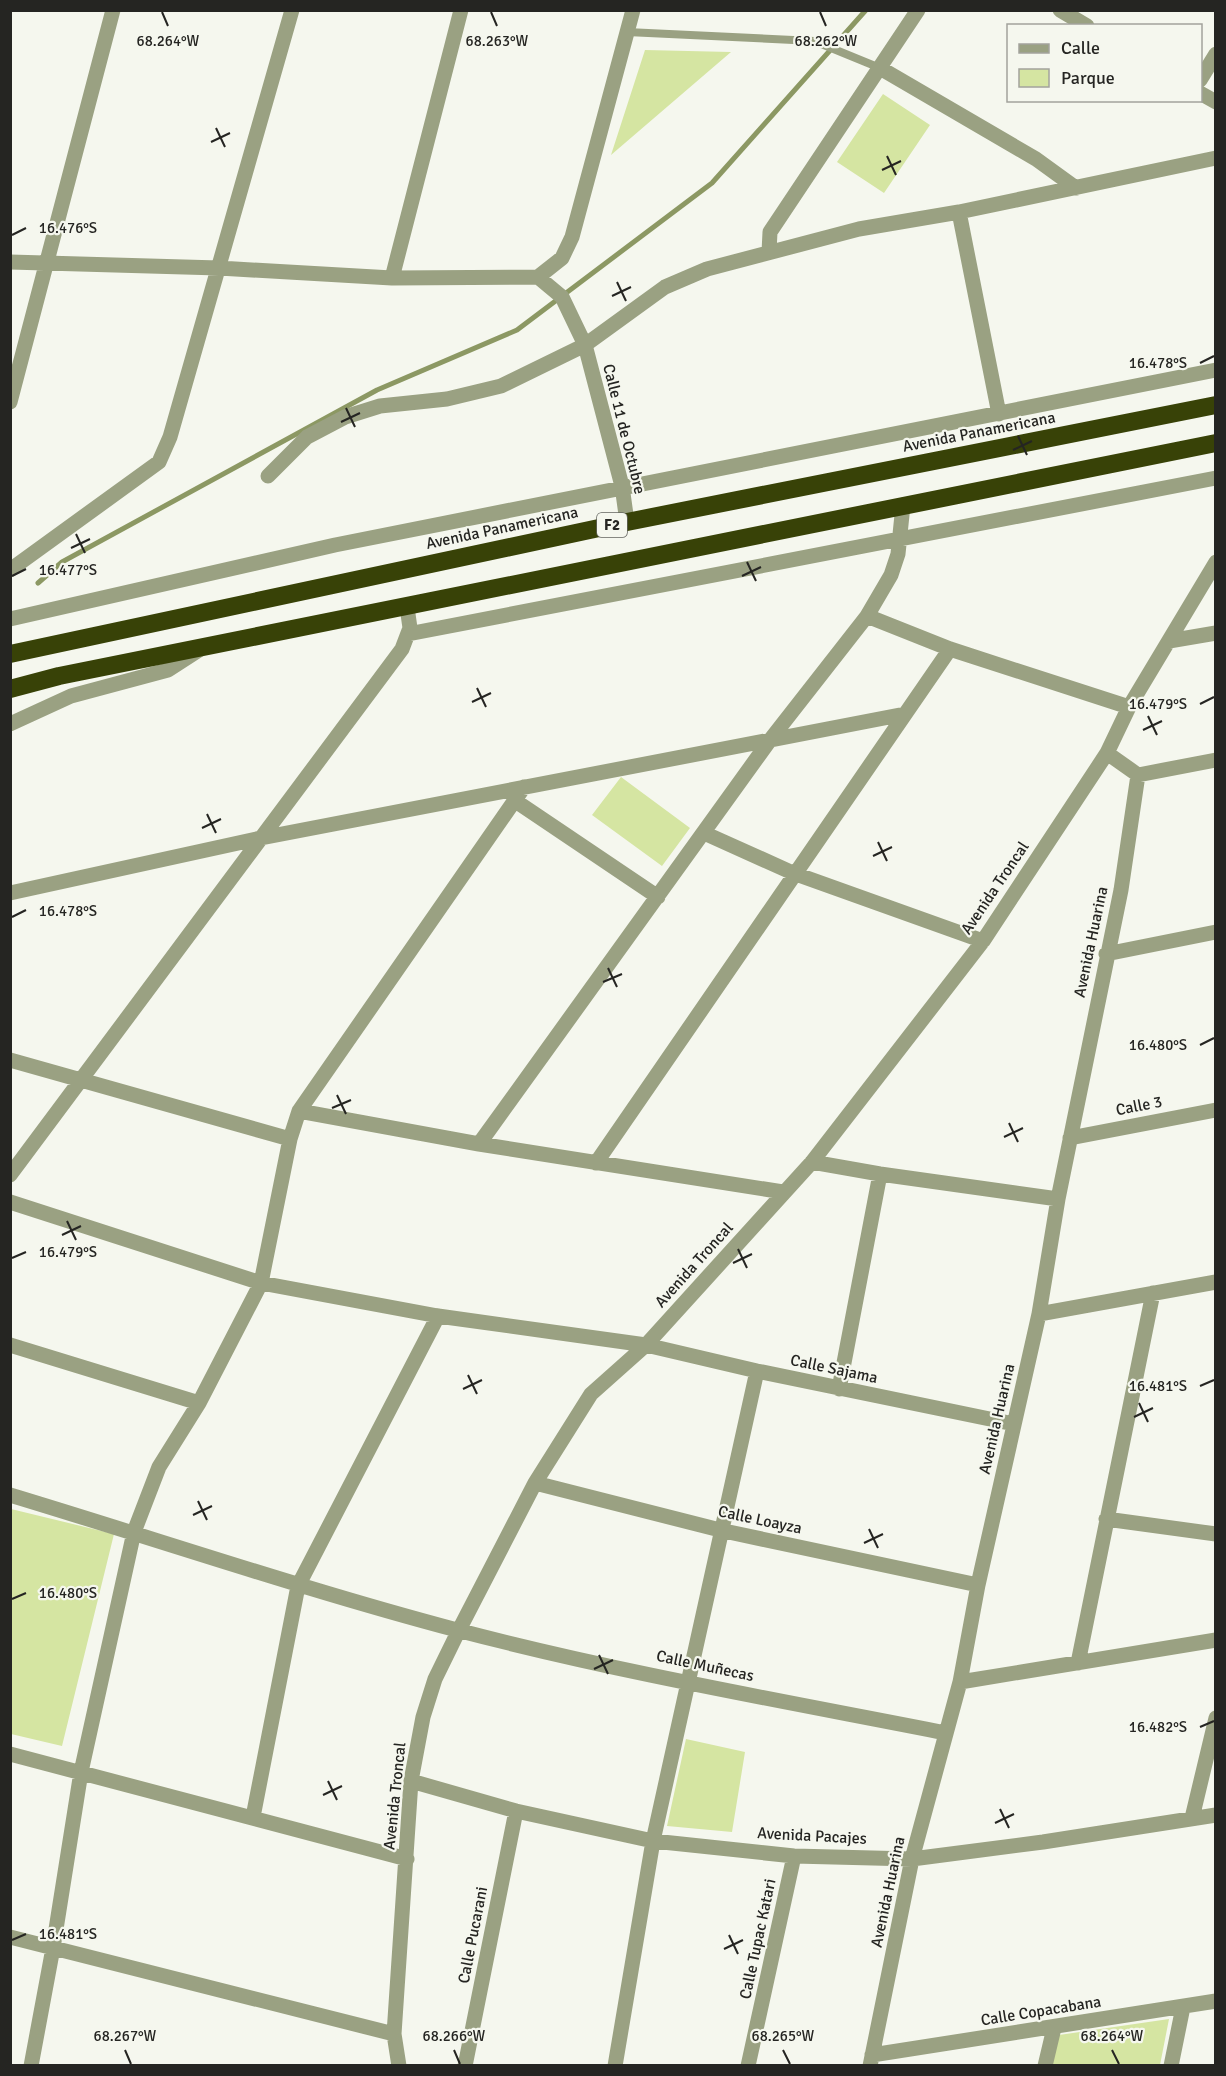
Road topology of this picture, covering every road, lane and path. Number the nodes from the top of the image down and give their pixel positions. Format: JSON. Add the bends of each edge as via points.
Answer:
{"nodes":[{"id":1,"x":113,"y":10,"type":"edge"},
{"id":2,"x":292,"y":10,"type":"edge"},
{"id":3,"x":461,"y":10,"type":"edge"},
{"id":4,"x":633,"y":10,"type":"edge"},
{"id":5,"x":918,"y":10,"type":"edge"},
{"id":6,"x":1060,"y":10,"type":"edge"},
{"id":7,"x":1084,"y":24,"type":"edge"},
{"id":8,"x":627,"y":32,"type":"junction"},
{"id":9,"x":1215,"y":54,"type":"edge"},
{"id":10,"x":880,"y":68,"type":"junction"},
{"id":11,"x":1202,"y":77,"type":"edge"},
{"id":12,"x":1202,"y":94,"type":"edge"},
{"id":13,"x":1215,"y":102,"type":"edge"},
{"id":14,"x":1215,"y":158,"type":"edge"},
{"id":15,"x":1076,"y":188,"type":"junction"},
{"id":16,"x":959,"y":212,"type":"junction"},
{"id":17,"x":769,"y":252,"type":"junction"},
{"id":18,"x":10,"y":262,"type":"edge"},
{"id":19,"x":48,"y":263,"type":"junction"},
{"id":20,"x":219,"y":268,"type":"junction"},
{"id":21,"x":538,"y":277,"type":"junction"},
{"id":22,"x":392,"y":278,"type":"junction"},
{"id":23,"x":585,"y":345,"type":"junction"},
{"id":24,"x":1215,"y":370,"type":"edge"},
{"id":25,"x":10,"y":402,"type":"edge"},
{"id":26,"x":1215,"y":405,"type":"edge"},
{"id":27,"x":999,"y":414,"type":"junction"},
{"id":28,"x":1215,"y":443,"type":"edge"},
{"id":29,"x":268,"y":476,"type":"dead end"},
{"id":30,"x":1215,"y":478,"type":"edge"},
{"id":31,"x":622,"y":486,"type":"junction"},
{"id":32,"x":903,"y":505,"type":"junction"},
{"id":33,"x":627,"y":522,"type":"junction"},
{"id":34,"x":900,"y":538,"type":"junction"},
{"id":35,"x":1215,"y":562,"type":"edge"},
{"id":36,"x":10,"y":570,"type":"edge"},
{"id":37,"x":407,"y":607,"type":"junction"},
{"id":38,"x":867,"y":616,"type":"junction"},
{"id":39,"x":10,"y":619,"type":"edge"},
{"id":40,"x":1215,"y":633,"type":"edge"},
{"id":41,"x":408,"y":634,"type":"junction"},
{"id":42,"x":1169,"y":641,"type":"junction"},
{"id":43,"x":202,"y":648,"type":"junction"},
{"id":44,"x":950,"y":649,"type":"junction"},
{"id":45,"x":10,"y":654,"type":"edge"},
{"id":46,"x":10,"y":689,"type":"edge"},
{"id":47,"x":1129,"y":707,"type":"junction"},
{"id":48,"x":905,"y":714,"type":"junction"},
{"id":49,"x":10,"y":724,"type":"edge"},
{"id":50,"x":770,"y":740,"type":"junction"},
{"id":51,"x":1107,"y":753,"type":"junction"},
{"id":52,"x":1215,"y":760,"type":"edge"},
{"id":53,"x":1138,"y":775,"type":"junction"},
{"id":54,"x":524,"y":787,"type":"junction"},
{"id":55,"x":514,"y":800,"type":"junction"},
{"id":56,"x":704,"y":833,"type":"junction"},
{"id":57,"x":261,"y":838,"type":"junction"},
{"id":58,"x":794,"y":873,"type":"junction"},
{"id":59,"x":10,"y":893,"type":"edge"},
{"id":60,"x":658,"y":897,"type":"junction"},
{"id":61,"x":1215,"y":932,"type":"edge"},
{"id":62,"x":983,"y":941,"type":"junction"},
{"id":63,"x":1106,"y":954,"type":"junction"},
{"id":64,"x":10,"y":1060,"type":"edge"},
{"id":65,"x":80,"y":1081,"type":"junction"},
{"id":66,"x":1215,"y":1110,"type":"edge"},
{"id":67,"x":299,"y":1111,"type":"junction"},
{"id":68,"x":1070,"y":1138,"type":"junction"},
{"id":69,"x":290,"y":1139,"type":"junction"},
{"id":70,"x":479,"y":1144,"type":"junction"},
{"id":71,"x":812,"y":1162,"type":"junction"},
{"id":72,"x":596,"y":1163,"type":"junction"},
{"id":73,"x":880,"y":1174,"type":"junction"},
{"id":74,"x":10,"y":1175,"type":"edge"},
{"id":75,"x":783,"y":1192,"type":"junction"},
{"id":76,"x":1058,"y":1199,"type":"junction"},
{"id":77,"x":10,"y":1202,"type":"edge"},
{"id":78,"x":1215,"y":1282,"type":"edge"},
{"id":79,"x":261,"y":1283,"type":"junction"},
{"id":80,"x":1152,"y":1293,"type":"junction"},
{"id":81,"x":1039,"y":1314,"type":"junction"},
{"id":82,"x":438,"y":1316,"type":"junction"},
{"id":83,"x":646,"y":1345,"type":"junction"},
{"id":84,"x":10,"y":1346,"type":"edge"},
{"id":85,"x":758,"y":1371,"type":"junction"},
{"id":86,"x":839,"y":1389,"type":"junction"},
{"id":87,"x":199,"y":1403,"type":"junction"},
{"id":88,"x":1014,"y":1424,"type":"junction"},
{"id":89,"x":535,"y":1483,"type":"junction"},
{"id":90,"x":10,"y":1495,"type":"edge"},
{"id":91,"x":1106,"y":1519,"type":"junction"},
{"id":92,"x":724,"y":1531,"type":"junction"},
{"id":93,"x":134,"y":1532,"type":"junction"},
{"id":94,"x":1215,"y":1534,"type":"edge"},
{"id":95,"x":978,"y":1585,"type":"junction"},
{"id":96,"x":297,"y":1586,"type":"junction"},
{"id":97,"x":459,"y":1630,"type":"junction"},
{"id":98,"x":1215,"y":1640,"type":"edge"},
{"id":99,"x":1078,"y":1662,"type":"junction"},
{"id":100,"x":690,"y":1682,"type":"junction"},
{"id":101,"x":960,"y":1682,"type":"junction"},
{"id":102,"x":1215,"y":1718,"type":"edge"},
{"id":103,"x":946,"y":1732,"type":"junction"},
{"id":104,"x":10,"y":1754,"type":"edge"},
{"id":105,"x":81,"y":1772,"type":"junction"},
{"id":106,"x":411,"y":1780,"type":"junction"},
{"id":107,"x":516,"y":1811,"type":"junction"},
{"id":108,"x":1215,"y":1815,"type":"edge"},
{"id":109,"x":253,"y":1817,"type":"junction"},
{"id":110,"x":1192,"y":1818,"type":"junction"},
{"id":111,"x":654,"y":1842,"type":"junction"},
{"id":112,"x":794,"y":1856,"type":"junction"},
{"id":113,"x":407,"y":1859,"type":"junction"},
{"id":114,"x":912,"y":1859,"type":"junction"},
{"id":115,"x":10,"y":1938,"type":"edge"},
{"id":116,"x":53,"y":1948,"type":"junction"},
{"id":117,"x":1215,"y":2001,"type":"edge"},
{"id":118,"x":1183,"y":2007,"type":"junction"},
{"id":119,"x":1054,"y":2028,"type":"junction"},
{"id":120,"x":394,"y":2034,"type":"junction"},
{"id":121,"x":871,"y":2060,"type":"edge"},
{"id":122,"x":31,"y":2066,"type":"edge"},
{"id":123,"x":399,"y":2066,"type":"edge"},
{"id":124,"x":465,"y":2066,"type":"edge"},
{"id":125,"x":615,"y":2066,"type":"edge"},
{"id":126,"x":748,"y":2066,"type":"edge"},
{"id":127,"x":1045,"y":2066,"type":"edge"},
{"id":128,"x":1171,"y":2066,"type":"edge"}],
"edges":[{"from":1,"to":19,"type":"street"},
{"from":2,"to":20,"type":"street"},
{"from":3,"to":22,"type":"street"},
{"from":4,"to":8,"type":"street"},
{"from":5,"to":10,"type":"street"},
{"from":6,"to":7,"type":"street"},
{"from":8,"to":10,"type":"lane","via":[[814,41]]},
{"from":8,"to":21,"type":"street","via":[[572,237],[562,258]]},
{"from":9,"to":11,"type":"street"},
{"from":10,"to":15,"type":"street","via":[[1036,159]]},
{"from":10,"to":17,"type":"street","via":[[770,232]]},
{"from":12,"to":13,"type":"street"},
{"from":14,"to":15,"type":"street"},
{"from":15,"to":16,"type":"street"},
{"from":16,"to":17,"type":"street","via":[[859,229]]},
{"from":16,"to":27,"type":"street"},
{"from":17,"to":23,"type":"street","via":[[707,268],[665,288]]},
{"from":18,"to":19,"type":"street"},
{"from":19,"to":20,"type":"street"},
{"from":19,"to":25,"type":"street"},
{"from":20,"to":22,"type":"street"},
{"from":20,"to":36,"type":"street","via":[[159,462]]},
{"from":21,"to":22,"type":"street"},
{"from":21,"to":23,"type":"street","name":"Calle 11 de Octubre","via":[[562,297]]},
{"from":23,"to":29,"type":"street","via":[[501,386],[447,399],[380,406],[345,417],[307,437]]},
{"from":23,"to":31,"type":"street","name":"Calle 11 de Octubre"},
{"from":24,"to":27,"type":"street","name":"Avenida Panamericana"},
{"from":26,"to":33,"type":"highway","name":"Avenida Panamericana","number":"F2"},
{"from":27,"to":31,"type":"street","name":"Avenida Panamericana"},
{"from":28,"to":32,"type":"highway","number":"F2"},
{"from":30,"to":34,"type":"street"},
{"from":31,"to":33,"type":"street","name":"Calle 11 de Octubre"},
{"from":31,"to":39,"type":"street","name":"Avenida Panamericana","via":[[335,545]]},
{"from":32,"to":34,"type":"street"},
{"from":32,"to":37,"type":"highway","number":"F2"},
{"from":33,"to":45,"type":"highway","name":"Avenida Panamericana","number":"F2"},
{"from":34,"to":38,"type":"street","via":[[891,575]]},
{"from":34,"to":41,"type":"street"},
{"from":35,"to":42,"type":"street","name":"Avenida Troncal"},
{"from":37,"to":41,"type":"street"},
{"from":37,"to":43,"type":"highway","number":"F2"},
{"from":38,"to":44,"type":"street"},
{"from":38,"to":50,"type":"street"},
{"from":40,"to":42,"type":"street"},
{"from":41,"to":57,"type":"street","via":[[402,649]]},
{"from":42,"to":47,"type":"street","name":"Avenida Troncal"},
{"from":43,"to":46,"type":"highway","number":"F2"},
{"from":43,"to":49,"type":"street","via":[[168,670],[71,696]]},
{"from":44,"to":47,"type":"street"},
{"from":44,"to":48,"type":"street"},
{"from":47,"to":51,"type":"street","name":"Avenida Troncal"},
{"from":48,"to":50,"type":"street"},
{"from":48,"to":58,"type":"street"},
{"from":50,"to":54,"type":"street"},
{"from":50,"to":56,"type":"street"},
{"from":51,"to":53,"type":"street"},
{"from":51,"to":62,"type":"street","name":"Avenida Troncal"},
{"from":52,"to":53,"type":"street"},
{"from":53,"to":63,"type":"street","name":"Avenida Huarina","via":[[1121,890]]},
{"from":54,"to":55,"type":"street"},
{"from":54,"to":57,"type":"street"},
{"from":55,"to":60,"type":"street"},
{"from":55,"to":67,"type":"street"},
{"from":56,"to":58,"type":"street"},
{"from":56,"to":60,"type":"street"},
{"from":57,"to":59,"type":"street"},
{"from":57,"to":65,"type":"street"},
{"from":58,"to":62,"type":"street"},
{"from":58,"to":72,"type":"street"},
{"from":60,"to":70,"type":"street"},
{"from":61,"to":63,"type":"street"},
{"from":62,"to":71,"type":"street","name":"Avenida Troncal"},
{"from":63,"to":68,"type":"street","name":"Avenida Huarina"},
{"from":64,"to":65,"type":"street"},
{"from":65,"to":69,"type":"street"},
{"from":65,"to":74,"type":"street"},
{"from":66,"to":68,"type":"street","name":"Calle 3"},
{"from":67,"to":69,"type":"street"},
{"from":67,"to":70,"type":"street"},
{"from":68,"to":76,"type":"street","name":"Avenida Huarina"},
{"from":69,"to":79,"type":"street"},
{"from":70,"to":72,"type":"street"},
{"from":71,"to":73,"type":"street"},
{"from":71,"to":75,"type":"street","name":"Avenida Troncal"},
{"from":72,"to":75,"type":"street"},
{"from":73,"to":76,"type":"street"},
{"from":73,"to":86,"type":"street"},
{"from":75,"to":83,"type":"street","name":"Avenida Troncal"},
{"from":76,"to":81,"type":"street","name":"Avenida Huarina"},
{"from":77,"to":79,"type":"street","name":"Calle Sajama"},
{"from":78,"to":80,"type":"street"},
{"from":79,"to":82,"type":"street","name":"Calle Sajama"},
{"from":79,"to":87,"type":"street"},
{"from":80,"to":81,"type":"street"},
{"from":80,"to":91,"type":"street"},
{"from":81,"to":88,"type":"street","name":"Avenida Huarina"},
{"from":82,"to":83,"type":"street","name":"Calle Sajama"},
{"from":82,"to":96,"type":"street"},
{"from":83,"to":85,"type":"street","name":"Calle Sajama"},
{"from":83,"to":89,"type":"street","name":"Avenida Troncal","via":[[591,1394]]},
{"from":84,"to":87,"type":"street"},
{"from":85,"to":86,"type":"street","name":"Calle Sajama"},
{"from":85,"to":92,"type":"street"},
{"from":86,"to":88,"type":"street","name":"Calle Sajama"},
{"from":87,"to":93,"type":"street","via":[[159,1467]]},
{"from":88,"to":95,"type":"street","name":"Avenida Huarina"},
{"from":89,"to":92,"type":"street","name":"Calle Loayza"},
{"from":89,"to":97,"type":"street","name":"Avenida Troncal"},
{"from":90,"to":93,"type":"street","name":"Calle Muñecas"},
{"from":91,"to":94,"type":"street"},
{"from":91,"to":99,"type":"street"},
{"from":92,"to":95,"type":"street","name":"Calle Loayza"},
{"from":92,"to":100,"type":"street"},
{"from":93,"to":96,"type":"street","name":"Calle Muñecas"},
{"from":93,"to":105,"type":"street"},
{"from":95,"to":101,"type":"street","name":"Avenida Huarina"},
{"from":96,"to":97,"type":"street","name":"Calle Muñecas"},
{"from":96,"to":109,"type":"street"},
{"from":97,"to":100,"type":"street","name":"Calle Muñecas"},
{"from":97,"to":106,"type":"street","name":"Avenida Troncal","via":[[435,1680],[423,1717]]},
{"from":98,"to":99,"type":"street"},
{"from":99,"to":101,"type":"street"},
{"from":100,"to":103,"type":"street","name":"Calle Muñecas"},
{"from":100,"to":111,"type":"street"},
{"from":101,"to":103,"type":"street","name":"Avenida Huarina"},
{"from":102,"to":110,"type":"street"},
{"from":103,"to":114,"type":"street","name":"Avenida Huarina"},
{"from":104,"to":105,"type":"street"},
{"from":105,"to":109,"type":"street"},
{"from":105,"to":116,"type":"street"},
{"from":106,"to":107,"type":"street","name":"Avenida Pacajes"},
{"from":106,"to":113,"type":"street","name":"Avenida Troncal"},
{"from":107,"to":111,"type":"street","name":"Avenida Pacajes"},
{"from":107,"to":124,"type":"street","name":"Calle Pucarani"},
{"from":108,"to":110,"type":"street","name":"Avenida Pacajes"},
{"from":109,"to":113,"type":"street"},
{"from":110,"to":114,"type":"street","name":"Avenida Pacajes"},
{"from":111,"to":112,"type":"street","name":"Avenida Pacajes"},
{"from":111,"to":125,"type":"street"},
{"from":112,"to":114,"type":"street","name":"Avenida Pacajes"},
{"from":112,"to":126,"type":"street","name":"Calle Tupac Katari"},
{"from":113,"to":120,"type":"street","name":"Avenida Troncal"},
{"from":114,"to":121,"type":"street","name":"Avenida Huarina"},
{"from":115,"to":116,"type":"street"},
{"from":116,"to":120,"type":"street"},
{"from":116,"to":122,"type":"street"},
{"from":117,"to":118,"type":"street","name":"Calle Copacabana"},
{"from":118,"to":119,"type":"street","name":"Calle Copacabana"},
{"from":118,"to":128,"type":"street"},
{"from":119,"to":121,"type":"street","name":"Calle Copacabana"},
{"from":119,"to":127,"type":"street"},
{"from":120,"to":123,"type":"street","name":"Avenida Troncal"}]}
